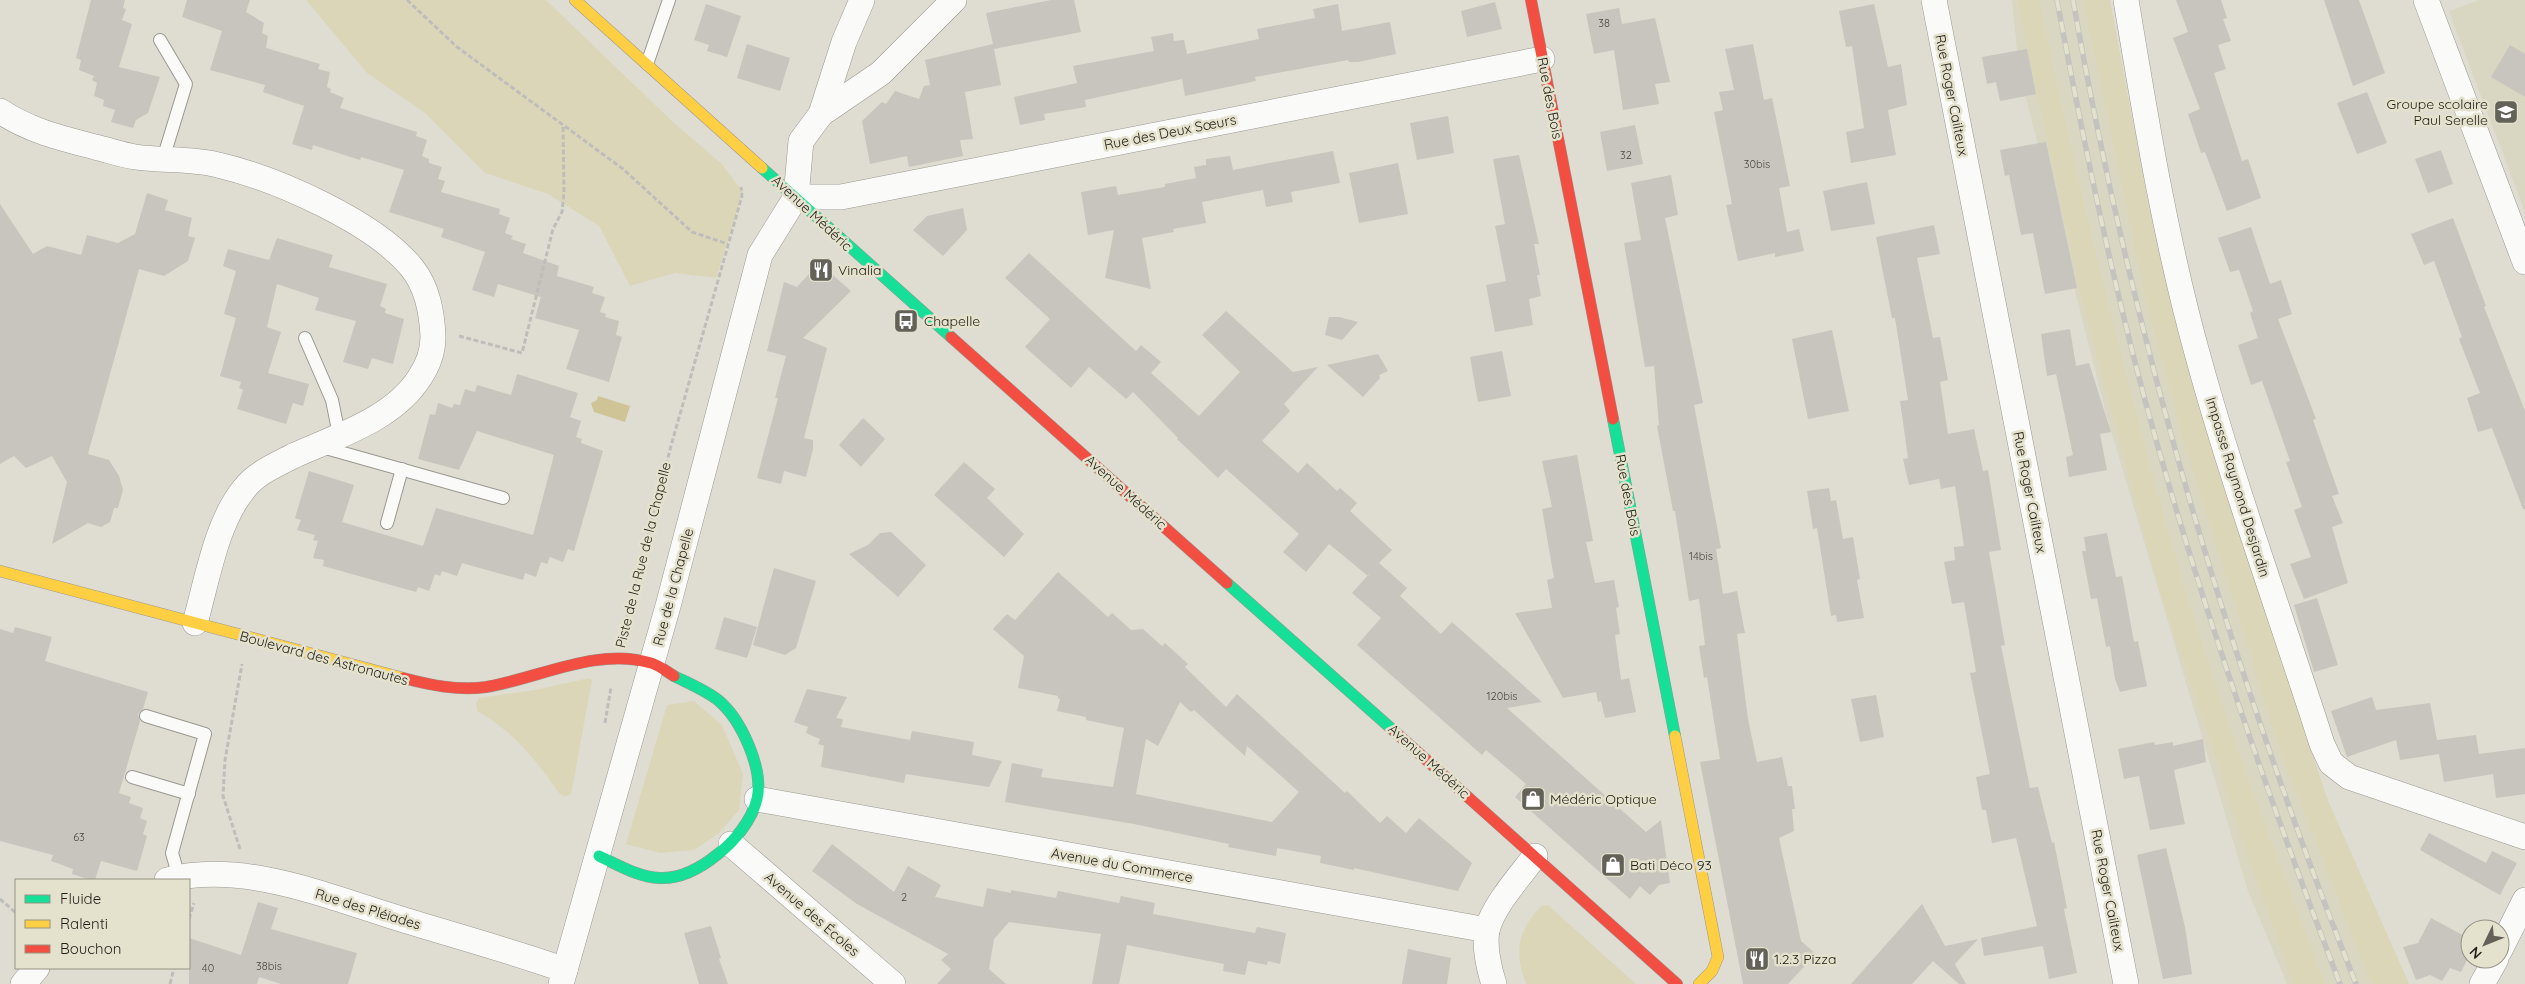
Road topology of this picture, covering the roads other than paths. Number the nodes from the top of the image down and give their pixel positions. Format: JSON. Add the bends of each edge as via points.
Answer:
{"nodes":[{"id":1,"x":575,"y":0,"type":"edge"},
{"id":2,"x":669,"y":0,"type":"edge"},
{"id":3,"x":862,"y":0,"type":"edge"},
{"id":4,"x":954,"y":0,"type":"edge"},
{"id":5,"x":1531,"y":0,"type":"edge"},
{"id":6,"x":1934,"y":0,"type":"edge"},
{"id":7,"x":2126,"y":0,"type":"edge"},
{"id":8,"x":2426,"y":0,"type":"edge"},
{"id":9,"x":160,"y":40,"type":"dead end"},
{"id":10,"x":1542,"y":59,"type":"junction"},
{"id":11,"x":647,"y":64,"type":"junction"},
{"id":12,"x":0,"y":111,"type":"edge"},
{"id":13,"x":821,"y":114,"type":"junction"},
{"id":14,"x":164,"y":159,"type":"junction"},
{"id":15,"x":796,"y":197,"type":"junction"},
{"id":16,"x":2525,"y":262,"type":"edge"},
{"id":17,"x":305,"y":338,"type":"dead end"},
{"id":18,"x":328,"y":440,"type":"junction"},
{"id":19,"x":402,"y":469,"type":"junction"},
{"id":20,"x":502,"y":498,"type":"dead end"},
{"id":21,"x":387,"y":523,"type":"dead end"},
{"id":22,"x":0,"y":571,"type":"edge"},
{"id":23,"x":195,"y":623,"type":"junction"},
{"id":24,"x":652,"y":663,"type":"junction"},
{"id":25,"x":146,"y":716,"type":"dead end"},
{"id":26,"x":132,"y":777,"type":"dead end"},
{"id":27,"x":189,"y":794,"type":"junction"},
{"id":28,"x":757,"y":799,"type":"junction"},
{"id":29,"x":2525,"y":837,"type":"edge"},
{"id":30,"x":731,"y":844,"type":"junction"},
{"id":31,"x":598,"y":856,"type":"junction"},
{"id":32,"x":1536,"y":856,"type":"junction"},
{"id":33,"x":173,"y":879,"type":"edge"},
{"id":34,"x":2525,"y":900,"type":"edge"},
{"id":35,"x":1487,"y":930,"type":"junction"},
{"id":36,"x":2510,"y":930,"type":"edge"},
{"id":37,"x":36,"y":969,"type":"edge"},
{"id":38,"x":2490,"y":969,"type":"edge"},
{"id":39,"x":563,"y":977,"type":"edge"},
{"id":40,"x":23,"y":984,"type":"edge"},
{"id":41,"x":893,"y":984,"type":"edge"},
{"id":42,"x":1494,"y":984,"type":"edge"},
{"id":43,"x":1677,"y":984,"type":"edge"},
{"id":44,"x":1699,"y":984,"type":"edge"},
{"id":45,"x":2126,"y":984,"type":"edge"},
{"id":46,"x":2482,"y":984,"type":"edge"}],
"edges":[{"from":1,"to":11,"type":"street","name":"Avenue Médéric"},
{"from":2,"to":11,"type":"lane"},
{"from":3,"to":13,"type":"street","via":[[844,42]]},
{"from":4,"to":13,"type":"street","via":[[881,73]]},
{"from":5,"to":10,"type":"street","name":"Rue des Bois"},
{"from":6,"to":45,"type":"street","name":"Rue Roger Cailteux"},
{"from":7,"to":29,"type":"street","name":"Impasse Raymond Desjardin","via":[[2151,154],[2199,360],[2265,573],[2331,764],[2350,777]]},
{"from":8,"to":16,"type":"street"},
{"from":9,"to":14,"type":"lane","via":[[186,84]]},
{"from":10,"to":15,"type":"street","name":"Rue des Deux Sœurs","via":[[841,197]]},
{"from":10,"to":44,"type":"street","name":"Rue des Bois","via":[[1718,957],[1712,971]]},
{"from":11,"to":15,"type":"street","name":"Avenue Médéric"},
{"from":12,"to":14,"type":"street","via":[[20,124],[46,134],[134,157]]},
{"from":13,"to":15,"type":"street","via":[[801,141]]},
{"from":14,"to":18,"type":"street","via":[[218,165],[297,192],[352,220],[413,268],[426,291],[432,316],[433,345],[425,369],[412,391],[393,408]]},
{"from":15,"to":24,"type":"street","name":"Rue de la Chapelle","via":[[760,255]]},
{"from":15,"to":32,"type":"street","name":"Avenue Médéric"},
{"from":17,"to":18,"type":"lane","via":[[332,400]]},
{"from":18,"to":19,"type":"lane"},
{"from":18,"to":23,"type":"street","via":[[268,469],[245,488],[230,508]]},
{"from":19,"to":20,"type":"lane"},
{"from":19,"to":21,"type":"lane"},
{"from":22,"to":23,"type":"street","name":"Boulevard des Astronautes"},
{"from":23,"to":24,"type":"street","name":"Boulevard des Astronautes","via":[[438,688],[484,686],[616,658]]},
{"from":24,"to":28,"type":"street","via":[[718,700],[738,725],[757,771]]},
{"from":24,"to":31,"type":"street","name":"Rue de la Chapelle"},
{"from":25,"to":27,"type":"lane","via":[[205,734]]},
{"from":26,"to":27,"type":"lane"},
{"from":27,"to":33,"type":"lane","via":[[172,853]]},
{"from":28,"to":30,"type":"street"},
{"from":28,"to":35,"type":"street","name":"Avenue du Commerce"},
{"from":30,"to":31,"type":"street","via":[[703,866],[660,878],[634,872]]},
{"from":30,"to":41,"type":"street","name":"Avenue des Écoles"},
{"from":31,"to":39,"type":"street","name":"Rue de la Chapelle"},
{"from":32,"to":35,"type":"street","via":[[1499,905]]},
{"from":32,"to":43,"type":"street","name":"Avenue Médéric"},
{"from":33,"to":39,"type":"street","name":"Rue des Pléiades","via":[[227,874],[280,883]]},
{"from":34,"to":36,"type":"street"},
{"from":35,"to":42,"type":"street","via":[[1487,950]]},
{"from":37,"to":40,"type":"street"},
{"from":38,"to":46,"type":"street"}]}
